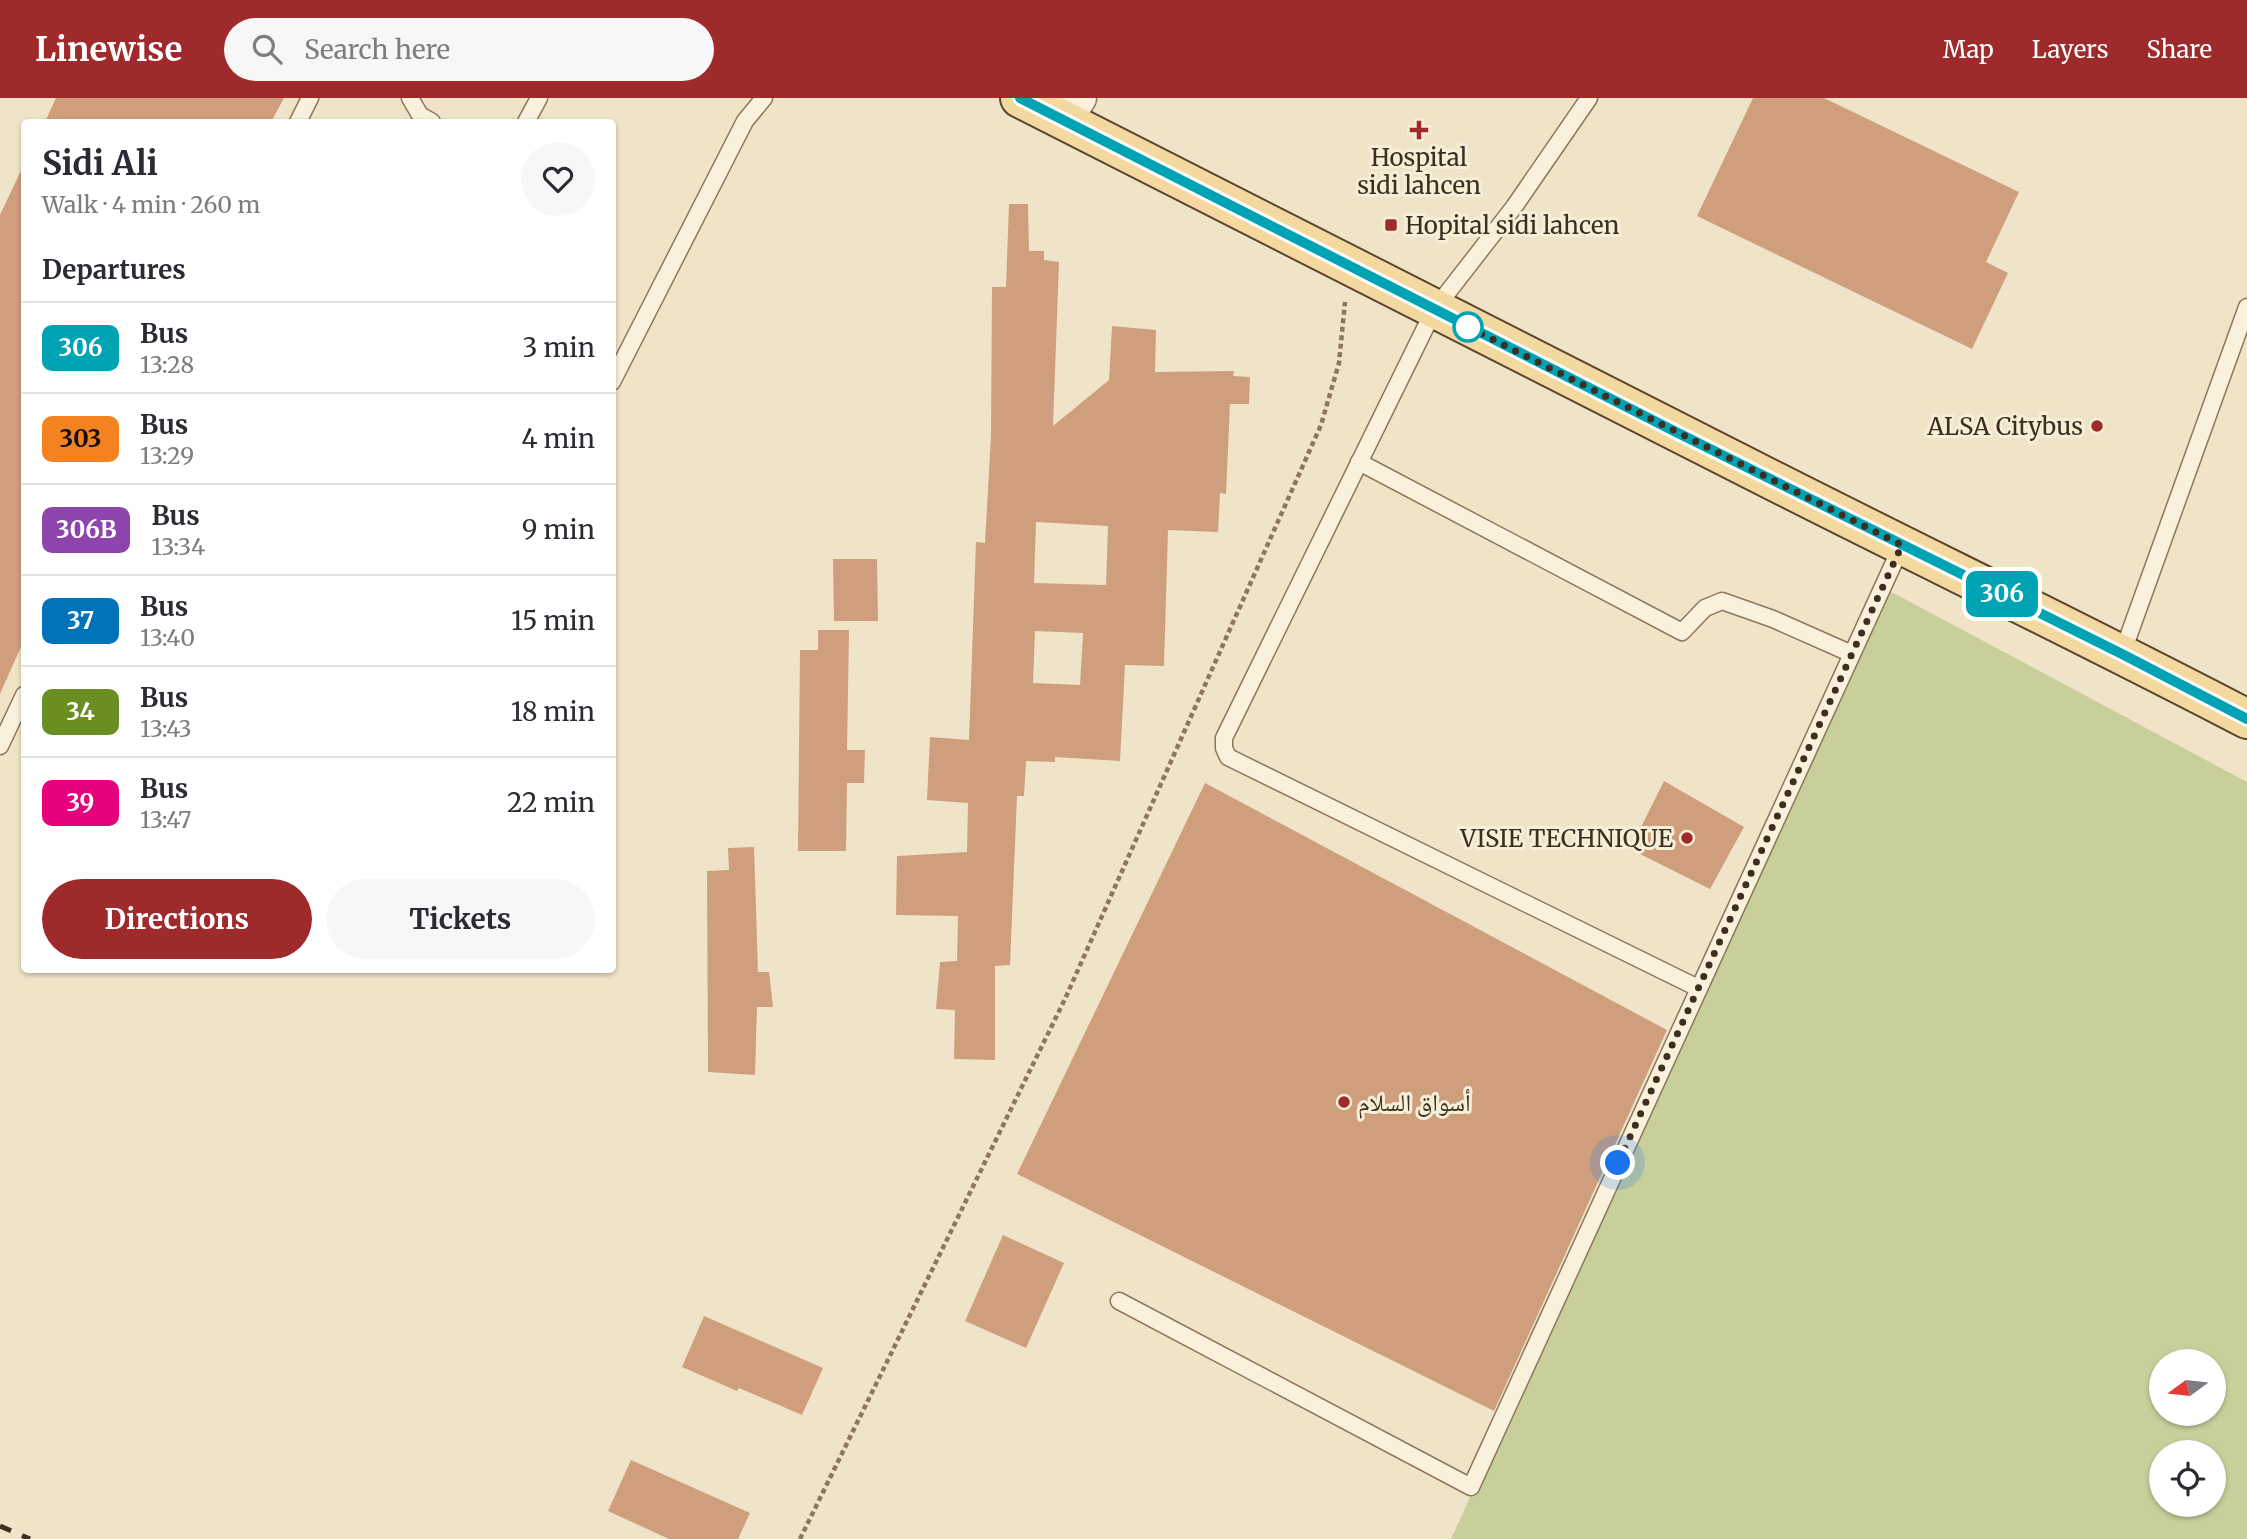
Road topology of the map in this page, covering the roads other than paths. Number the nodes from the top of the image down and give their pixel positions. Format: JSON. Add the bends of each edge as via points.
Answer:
{"nodes":[{"id":1,"x":310,"y":98,"type":"edge"},
{"id":2,"x":410,"y":98,"type":"edge"},
{"id":3,"x":539,"y":98,"type":"edge"},
{"id":4,"x":764,"y":98,"type":"edge"},
{"id":5,"x":1020,"y":98,"type":"edge"},
{"id":6,"x":1589,"y":98,"type":"edge"},
{"id":7,"x":1072,"y":110,"type":"edge"},
{"id":8,"x":300,"y":119,"type":"edge"},
{"id":9,"x":427,"y":119,"type":"edge"},
{"id":10,"x":528,"y":119,"type":"edge"},
{"id":11,"x":2247,"y":307,"type":"edge"},
{"id":12,"x":1434,"y":310,"type":"junction"},
{"id":13,"x":616,"y":374,"type":"edge"},
{"id":14,"x":1359,"y":462,"type":"junction"},
{"id":15,"x":1902,"y":545,"type":"junction"},
{"id":16,"x":1852,"y":654,"type":"junction"},
{"id":17,"x":2122,"y":654,"type":"junction"},
{"id":18,"x":21,"y":701,"type":"edge"},
{"id":19,"x":2247,"y":719,"type":"edge"},
{"id":20,"x":0,"y":746,"type":"edge"},
{"id":21,"x":1698,"y":988,"type":"junction"},
{"id":22,"x":1119,"y":1301,"type":"dead end"}],
"edges":[{"from":1,"to":8,"type":"lane"},
{"from":2,"to":9,"type":"lane"},
{"from":3,"to":10,"type":"lane"},
{"from":4,"to":13,"type":"lane","via":[[744,121]]},
{"from":5,"to":7,"type":"main road"},
{"from":6,"to":12,"type":"lane","via":[[1514,207]]},
{"from":7,"to":12,"type":"main road"},
{"from":11,"to":17,"type":"lane"},
{"from":12,"to":14,"type":"lane"},
{"from":12,"to":15,"type":"main road"},
{"from":14,"to":16,"type":"lane","via":[[1682,632],[1705,608],[1722,601]]},
{"from":14,"to":21,"type":"lane","via":[[1224,738],[1228,757]]},
{"from":15,"to":16,"type":"lane"},
{"from":15,"to":17,"type":"main road"},
{"from":16,"to":21,"type":"lane"},
{"from":17,"to":19,"type":"main road"},
{"from":18,"to":20,"type":"lane"},
{"from":21,"to":22,"type":"lane","via":[[1471,1487]]}]}
